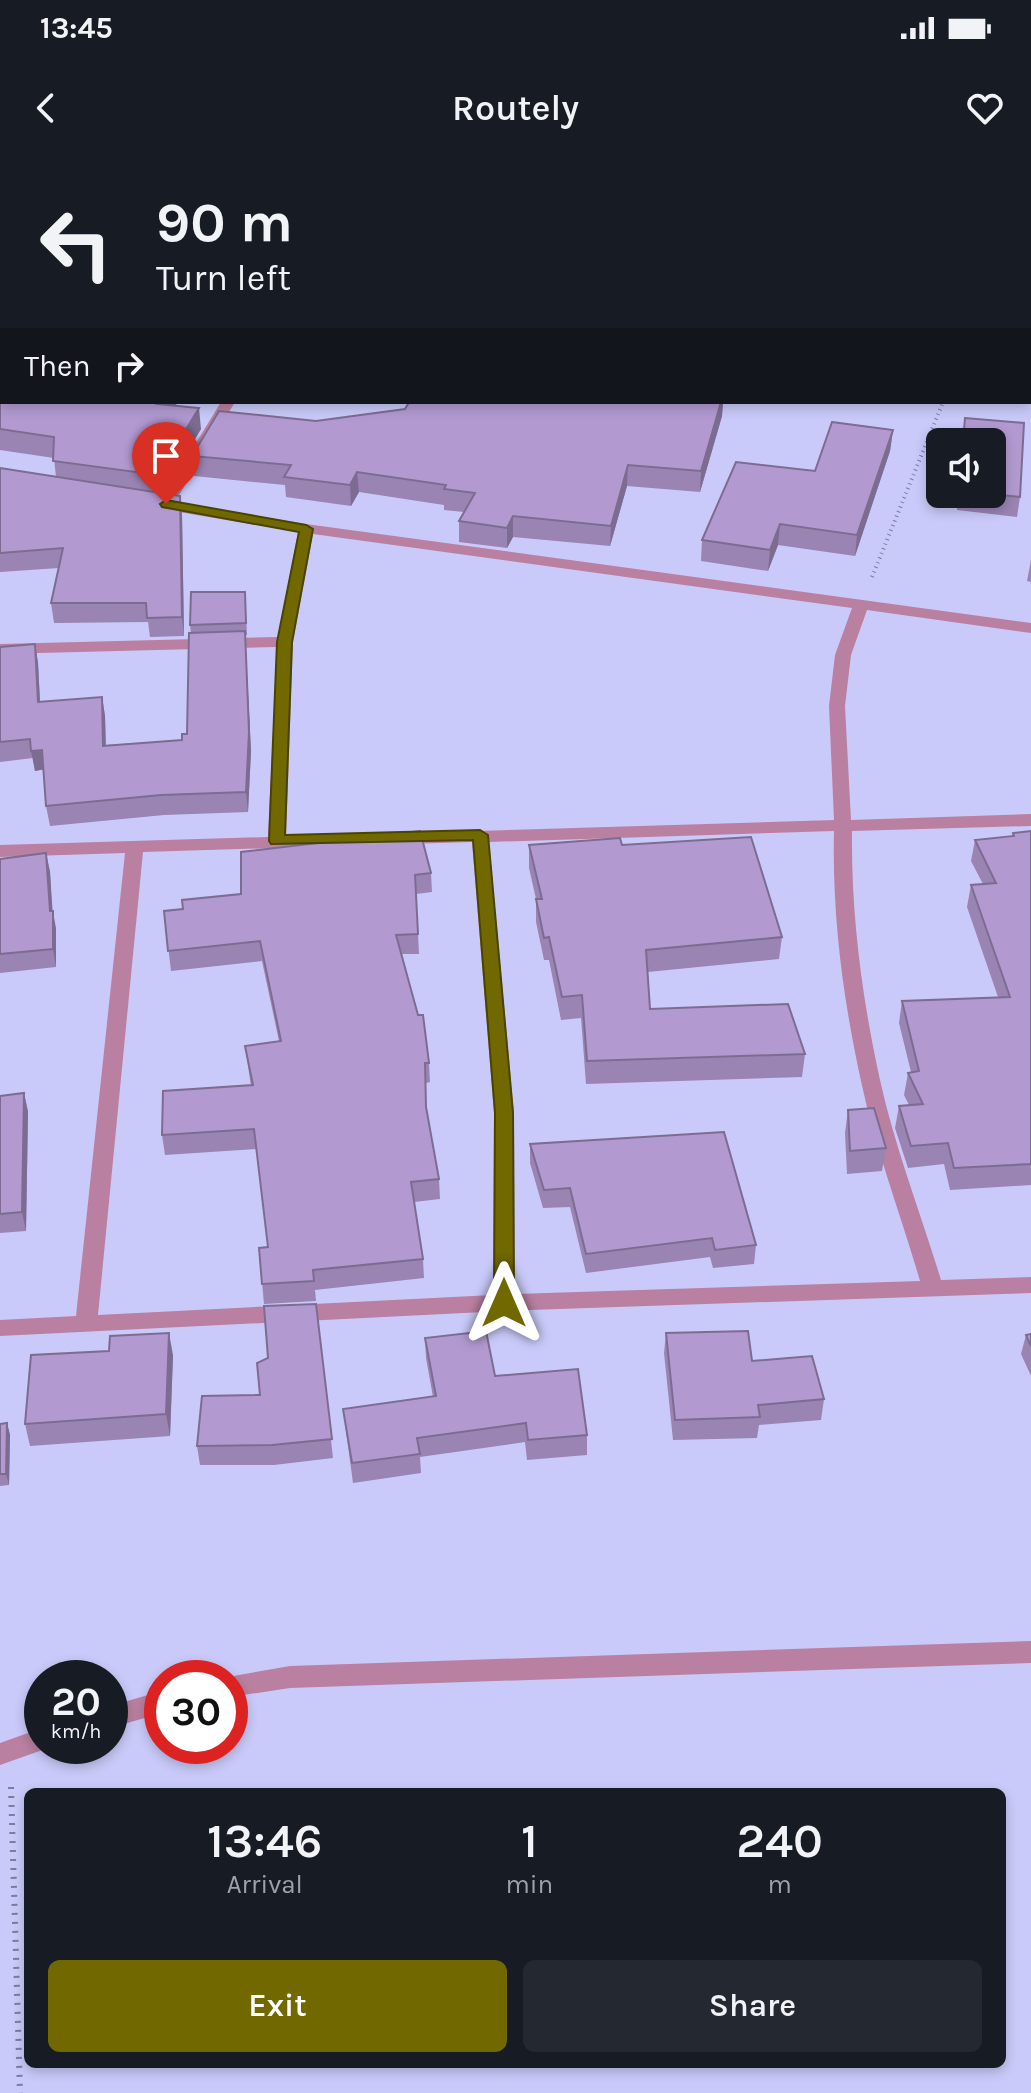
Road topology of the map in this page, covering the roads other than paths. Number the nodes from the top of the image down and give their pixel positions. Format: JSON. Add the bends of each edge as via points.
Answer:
{"nodes":[{"id":1,"x":227,"y":404,"type":"edge"},
{"id":2,"x":136,"y":500,"type":"edge"},
{"id":3,"x":166,"y":504,"type":"junction"},
{"id":4,"x":306,"y":529,"type":"junction"},
{"id":5,"x":861,"y":604,"type":"junction"},
{"id":6,"x":1031,"y":628,"type":"edge"},
{"id":7,"x":285,"y":642,"type":"junction"},
{"id":8,"x":0,"y":649,"type":"edge"},
{"id":9,"x":1031,"y":820,"type":"edge"},
{"id":10,"x":843,"y":826,"type":"junction"},
{"id":11,"x":480,"y":835,"type":"junction"},
{"id":12,"x":277,"y":841,"type":"junction"},
{"id":13,"x":135,"y":846,"type":"junction"},
{"id":14,"x":0,"y":851,"type":"edge"},
{"id":15,"x":1031,"y":1285,"type":"edge"},
{"id":16,"x":933,"y":1287,"type":"junction"},
{"id":17,"x":504,"y":1303,"type":"junction"},
{"id":18,"x":86,"y":1323,"type":"junction"},
{"id":19,"x":0,"y":1328,"type":"edge"},
{"id":20,"x":1031,"y":1652,"type":"edge"},
{"id":21,"x":248,"y":1683,"type":"edge"},
{"id":22,"x":24,"y":1745,"type":"edge"},
{"id":23,"x":5,"y":1752,"type":"edge"}],
"edges":[{"from":1,"to":3,"type":"street"},
{"from":2,"to":3,"type":"street"},
{"from":3,"to":4,"type":"street"},
{"from":4,"to":5,"type":"street"},
{"from":4,"to":7,"type":"street"},
{"from":5,"to":6,"type":"street"},
{"from":5,"to":10,"type":"street","via":[[843,655],[837,706]]},
{"from":7,"to":8,"type":"street"},
{"from":7,"to":12,"type":"street"},
{"from":9,"to":10,"type":"street"},
{"from":10,"to":11,"type":"street"},
{"from":10,"to":16,"type":"street","via":[[842,890],[871,1083]]},
{"from":11,"to":12,"type":"street"},
{"from":11,"to":17,"type":"street","via":[[504,1113]]},
{"from":12,"to":13,"type":"street"},
{"from":13,"to":14,"type":"street"},
{"from":13,"to":18,"type":"street"},
{"from":15,"to":16,"type":"street"},
{"from":16,"to":17,"type":"street"},
{"from":17,"to":18,"type":"street"},
{"from":18,"to":19,"type":"street"},
{"from":20,"to":21,"type":"street","via":[[364,1674]]},
{"from":22,"to":23,"type":"street"}]}
